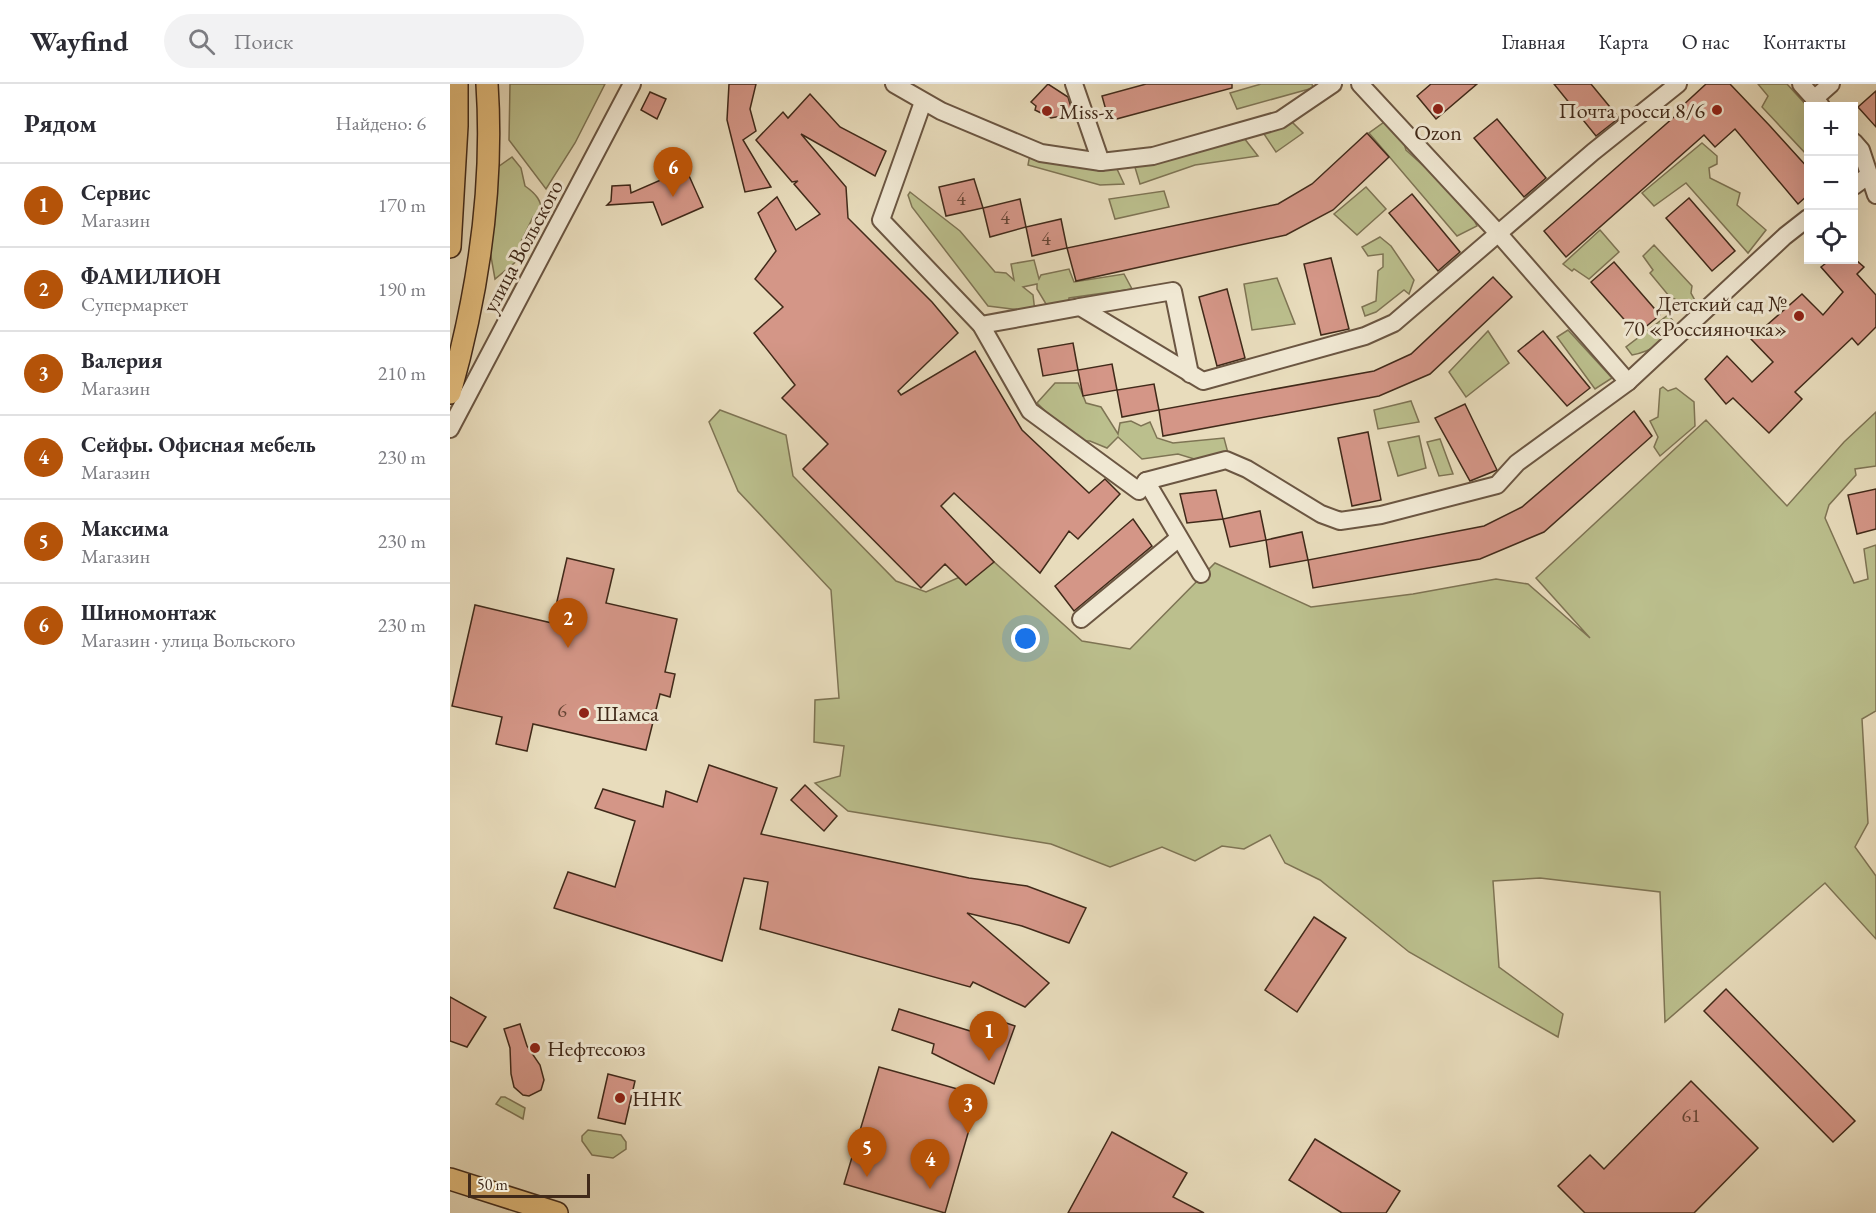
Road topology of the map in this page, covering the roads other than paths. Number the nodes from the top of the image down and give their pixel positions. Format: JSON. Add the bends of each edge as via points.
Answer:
{"nodes":[{"id":1,"x":456,"y":84,"type":"edge"},
{"id":2,"x":488,"y":84,"type":"edge"},
{"id":3,"x":632,"y":84,"type":"edge"},
{"id":4,"x":894,"y":84,"type":"edge"},
{"id":5,"x":1074,"y":84,"type":"edge"},
{"id":6,"x":1333,"y":84,"type":"edge"},
{"id":7,"x":1360,"y":84,"type":"edge"},
{"id":8,"x":1678,"y":84,"type":"edge"},
{"id":9,"x":1800,"y":84,"type":"edge"},
{"id":10,"x":1831,"y":84,"type":"edge"},
{"id":11,"x":923,"y":102,"type":"junction"},
{"id":12,"x":1817,"y":102,"type":"edge"},
{"id":13,"x":1819,"y":102,"type":"edge"},
{"id":14,"x":1858,"y":147,"type":"edge"},
{"id":15,"x":1101,"y":162,"type":"junction"},
{"id":16,"x":1858,"y":186,"type":"edge"},
{"id":17,"x":1873,"y":187,"type":"edge"},
{"id":18,"x":1804,"y":222,"type":"edge"},
{"id":19,"x":1498,"y":233,"type":"junction"},
{"id":20,"x":450,"y":247,"type":"edge"},
{"id":21,"x":1080,"y":307,"type":"junction"},
{"id":22,"x":981,"y":325,"type":"junction"},
{"id":23,"x":1190,"y":374,"type":"junction"},
{"id":24,"x":1628,"y":382,"type":"junction"},
{"id":25,"x":450,"y":393,"type":"edge"},
{"id":26,"x":450,"y":429,"type":"edge"},
{"id":27,"x":1146,"y":481,"type":"junction"},
{"id":28,"x":1179,"y":538,"type":"junction"},
{"id":29,"x":1201,"y":574,"type":"dead end"},
{"id":30,"x":1081,"y":619,"type":"dead end"},
{"id":31,"x":450,"y":1179,"type":"edge"},
{"id":32,"x":557,"y":1213,"type":"edge"}],
"edges":[{"from":1,"to":20,"type":"main road"},
{"from":2,"to":25,"type":"main road","via":[[485,214],[464,342]]},
{"from":3,"to":26,"type":"street","name":"улица Вольского"},
{"from":4,"to":11,"type":"street"},
{"from":5,"to":15,"type":"street"},
{"from":6,"to":15,"type":"street","via":[[1280,120],[1153,156]]},
{"from":7,"to":19,"type":"street"},
{"from":8,"to":19,"type":"street"},
{"from":9,"to":12,"type":"street"},
{"from":10,"to":13,"type":"street"},
{"from":11,"to":15,"type":"street","via":[[1041,153]]},
{"from":11,"to":22,"type":"street","via":[[881,220]]},
{"from":14,"to":17,"type":"street"},
{"from":16,"to":17,"type":"street"},
{"from":18,"to":24,"type":"street"},
{"from":19,"to":23,"type":"street","via":[[1394,323],[1375,332],[1203,381]]},
{"from":19,"to":24,"type":"street"},
{"from":21,"to":22,"type":"street"},
{"from":21,"to":23,"type":"street"},
{"from":21,"to":23,"type":"street","via":[[1173,291]]},
{"from":22,"to":27,"type":"street","via":[[1030,411],[1139,491]]},
{"from":24,"to":27,"type":"street","via":[[1517,463],[1497,485],[1381,515],[1340,521],[1226,460]]},
{"from":27,"to":28,"type":"street"},
{"from":28,"to":29,"type":"street"},
{"from":28,"to":30,"type":"street"},
{"from":31,"to":32,"type":"main road"}]}
